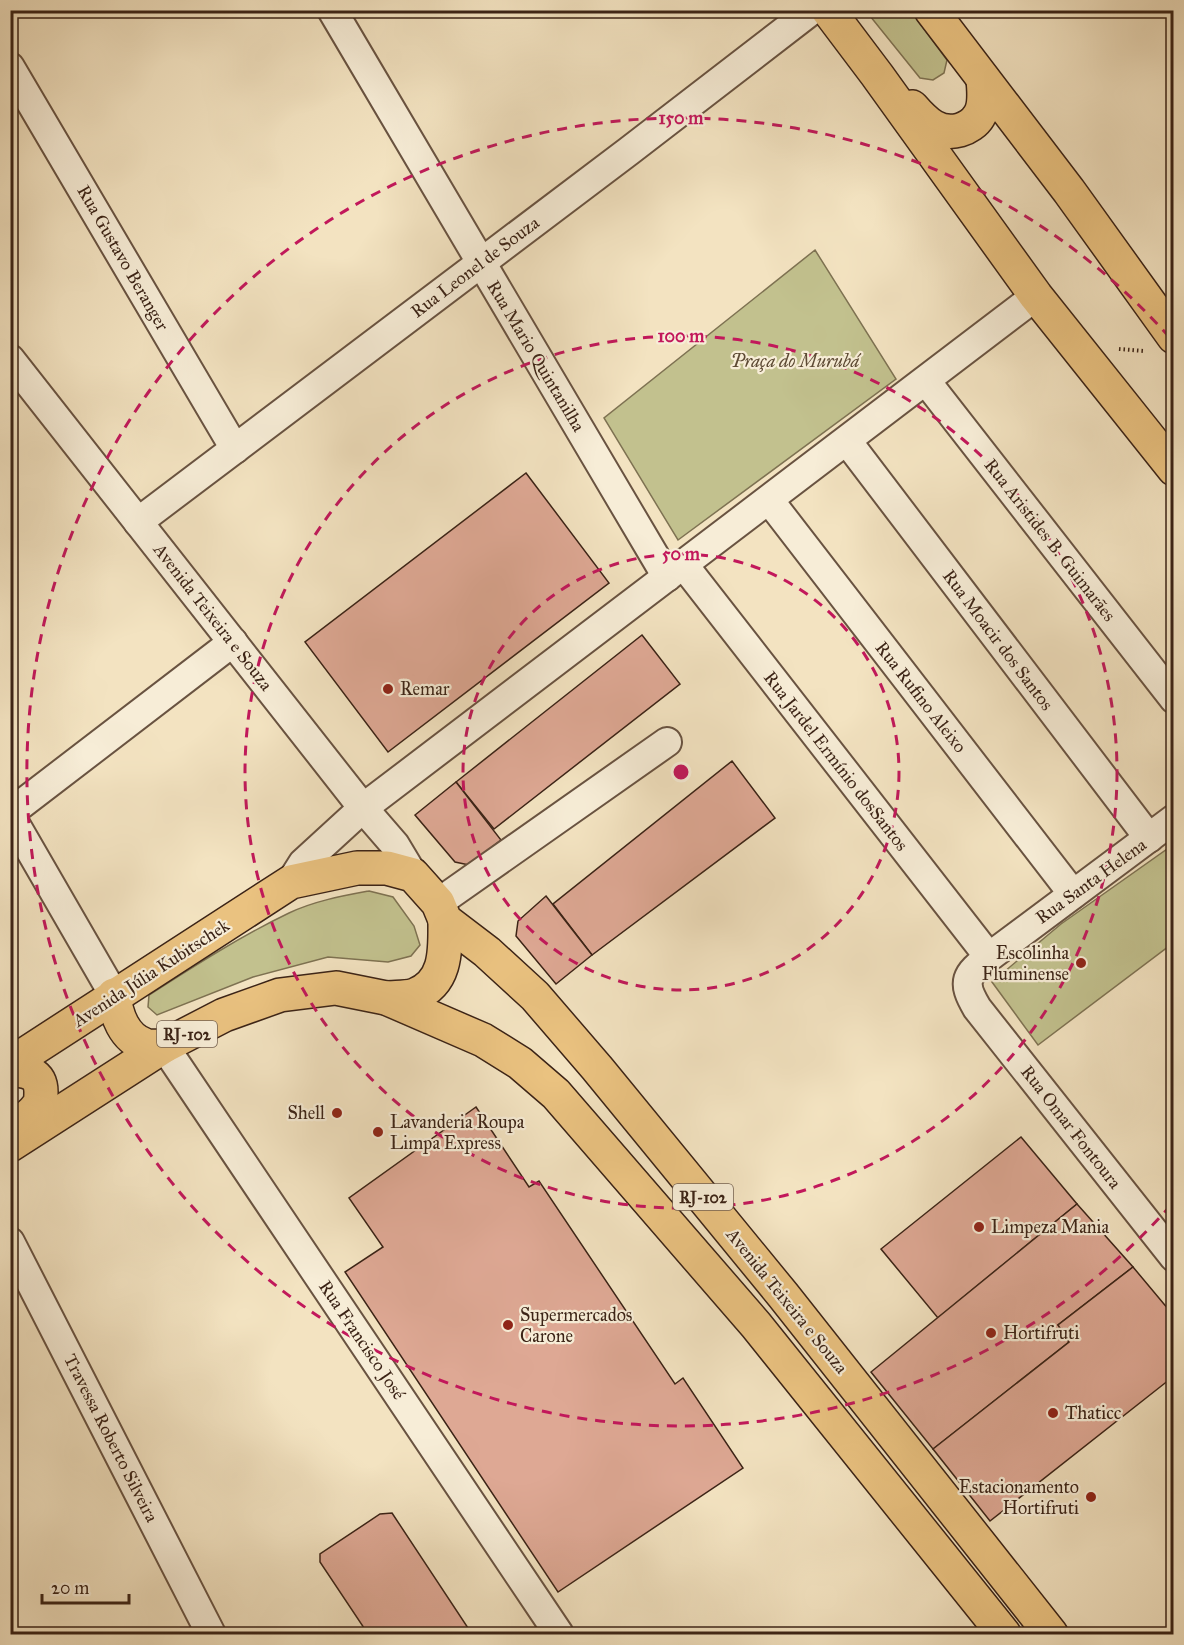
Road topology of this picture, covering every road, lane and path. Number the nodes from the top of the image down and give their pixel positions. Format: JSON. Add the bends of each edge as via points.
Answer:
{"nodes":[{"id":1,"x":332,"y":10,"type":"edge"},
{"id":2,"x":812,"y":10,"type":"edge"},
{"id":3,"x":828,"y":10,"type":"edge"},
{"id":4,"x":931,"y":10,"type":"edge"},
{"id":5,"x":10,"y":67,"type":"edge"},
{"id":6,"x":878,"y":75,"type":"junction"},
{"id":7,"x":983,"y":79,"type":"junction"},
{"id":8,"x":952,"y":178,"type":"junction"},
{"id":9,"x":1069,"y":191,"type":"junction"},
{"id":10,"x":481,"y":262,"type":"junction"},
{"id":11,"x":1036,"y":296,"type":"junction"},
{"id":12,"x":1162,"y":344,"type":"edge"},
{"id":13,"x":1076,"y":346,"type":"junction"},
{"id":14,"x":10,"y":359,"type":"edge"},
{"id":15,"x":926,"y":381,"type":"junction"},
{"id":16,"x":847,"y":441,"type":"junction"},
{"id":17,"x":235,"y":449,"type":"junction"},
{"id":18,"x":1173,"y":468,"type":"edge"},
{"id":19,"x":769,"y":500,"type":"junction"},
{"id":20,"x":138,"y":522,"type":"junction"},
{"id":21,"x":675,"y":571,"type":"junction"},
{"id":22,"x":232,"y":642,"type":"junction"},
{"id":23,"x":1173,"y":699,"type":"edge"},
{"id":24,"x":667,"y":742,"type":"dead end"},
{"id":25,"x":363,"y":808,"type":"junction"},
{"id":26,"x":10,"y":814,"type":"edge"},
{"id":27,"x":1173,"y":821,"type":"edge"},
{"id":28,"x":1149,"y":838,"type":"junction"},
{"id":29,"x":413,"y":875,"type":"junction"},
{"id":30,"x":291,"y":882,"type":"junction"},
{"id":31,"x":1073,"y":894,"type":"junction"},
{"id":32,"x":441,"y":911,"type":"junction"},
{"id":33,"x":989,"y":957,"type":"junction"},
{"id":34,"x":114,"y":995,"type":"junction"},
{"id":35,"x":970,"y":996,"type":"joint"},
{"id":36,"x":386,"y":998,"type":"junction"},
{"id":37,"x":164,"y":1046,"type":"junction"},
{"id":38,"x":10,"y":1064,"type":"edge"},
{"id":39,"x":10,"y":1070,"type":"edge"},
{"id":40,"x":10,"y":1130,"type":"edge"},
{"id":41,"x":10,"y":1145,"type":"edge"},
{"id":42,"x":10,"y":1242,"type":"edge"},
{"id":43,"x":1173,"y":1257,"type":"edge"},
{"id":44,"x":211,"y":1635,"type":"edge"},
{"id":45,"x":559,"y":1635,"type":"edge"},
{"id":46,"x":1004,"y":1635,"type":"edge"},
{"id":47,"x":1051,"y":1635,"type":"edge"}],
"edges":[{"from":1,"to":10,"type":"street","name":"Rua Mario Quintanilha"},
{"from":2,"to":10,"type":"street","name":"Rua Leonel de Souza"},
{"from":3,"to":6,"type":"main road"},
{"from":4,"to":7,"type":"main road"},
{"from":5,"to":17,"type":"street","name":"Rua Gustavo Beranger"},
{"from":6,"to":7,"type":"main road","via":[[923,120],[952,132],[967,128],[979,117],[984,101]]},
{"from":6,"to":8,"type":"main road"},
{"from":7,"to":9,"type":"main road"},
{"from":8,"to":9,"type":"main road","via":[[957,159],[968,146],[982,136],[997,134],[1013,143],[1045,179]]},
{"from":8,"to":11,"type":"main road"},
{"from":9,"to":12,"type":"main road"},
{"from":10,"to":17,"type":"street","name":"Rua Leonel de Souza"},
{"from":10,"to":21,"type":"street","name":"Rua Mario Quintanilha"},
{"from":11,"to":13,"type":"main road"},
{"from":11,"to":15,"type":"street"},
{"from":12,"to":13,"type":"path"},
{"from":13,"to":18,"type":"main road"},
{"from":14,"to":20,"type":"street","name":"Avenida Teixeira e Souza"},
{"from":15,"to":16,"type":"street"},
{"from":15,"to":23,"type":"street","name":"Rua Aristides B. Guimarães"},
{"from":16,"to":19,"type":"street"},
{"from":16,"to":28,"type":"street","name":"Rua Moacir dos Santos"},
{"from":17,"to":20,"type":"street","name":"Rua Leonel de Souza"},
{"from":19,"to":21,"type":"street"},
{"from":19,"to":31,"type":"street","name":"Rua Rufino Aleixo"},
{"from":20,"to":22,"type":"street","name":"Avenida Teixeira e Souza"},
{"from":21,"to":25,"type":"street"},
{"from":21,"to":33,"type":"street","name":"Rua Jardel Ermínio dosSantos"},
{"from":22,"to":25,"type":"street","name":"Avenida Teixeira e Souza"},
{"from":22,"to":26,"type":"street"},
{"from":24,"to":32,"type":"street"},
{"from":25,"to":29,"type":"street","name":"Avenida Teixeira e Souza","via":[[395,845]]},
{"from":25,"to":30,"type":"street","via":[[303,863]]},
{"from":26,"to":34,"type":"street"},
{"from":27,"to":28,"type":"street","name":"Rua Santa Helena"},
{"from":28,"to":31,"type":"street","name":"Rua Santa Helena"},
{"from":29,"to":30,"type":"main road","via":[[387,868],[357,868]]},
{"from":29,"to":32,"type":"main road","name":"Avenida Teixeira e Souza","number":"RJ-102"},
{"from":30,"to":34,"type":"main road","name":"Avenida Júlia Kubitschek"},
{"from":31,"to":33,"type":"street","name":"Rua Santa Helena"},
{"from":32,"to":36,"type":"main road","via":[[445,957],[436,981],[415,995]]},
{"from":32,"to":47,"type":"main road","name":"Avenida Teixeira e Souza","number":"RJ-102","via":[[535,996],[597,1068],[783,1295]]},
{"from":33,"to":35,"type":"street","name":"Rua Santa Helena","via":[[972,970],[967,981]]},
{"from":34,"to":37,"type":"main road","via":[[123,1029],[146,1045]]},
{"from":34,"to":38,"type":"main road","name":"Avenida Júlia Kubitschek"},
{"from":35,"to":43,"type":"street","name":"Rua Omar Fontoura"},
{"from":36,"to":37,"type":"main road","number":"RJ-102","via":[[336,988],[280,995],[224,1015]]},
{"from":36,"to":46,"type":"main road","number":"RJ-102","via":[[483,1040],[520,1063],[556,1094],[756,1326]]},
{"from":37,"to":41,"type":"main road","number":"RJ-102"},
{"from":37,"to":45,"type":"street","name":"Rua Francisco José"},
{"from":39,"to":40,"type":"main road","via":[[33,1074],[39,1081],[41,1098],[38,1107]]},
{"from":42,"to":44,"type":"street","name":"Travessa Roberto Silveira"}]}
